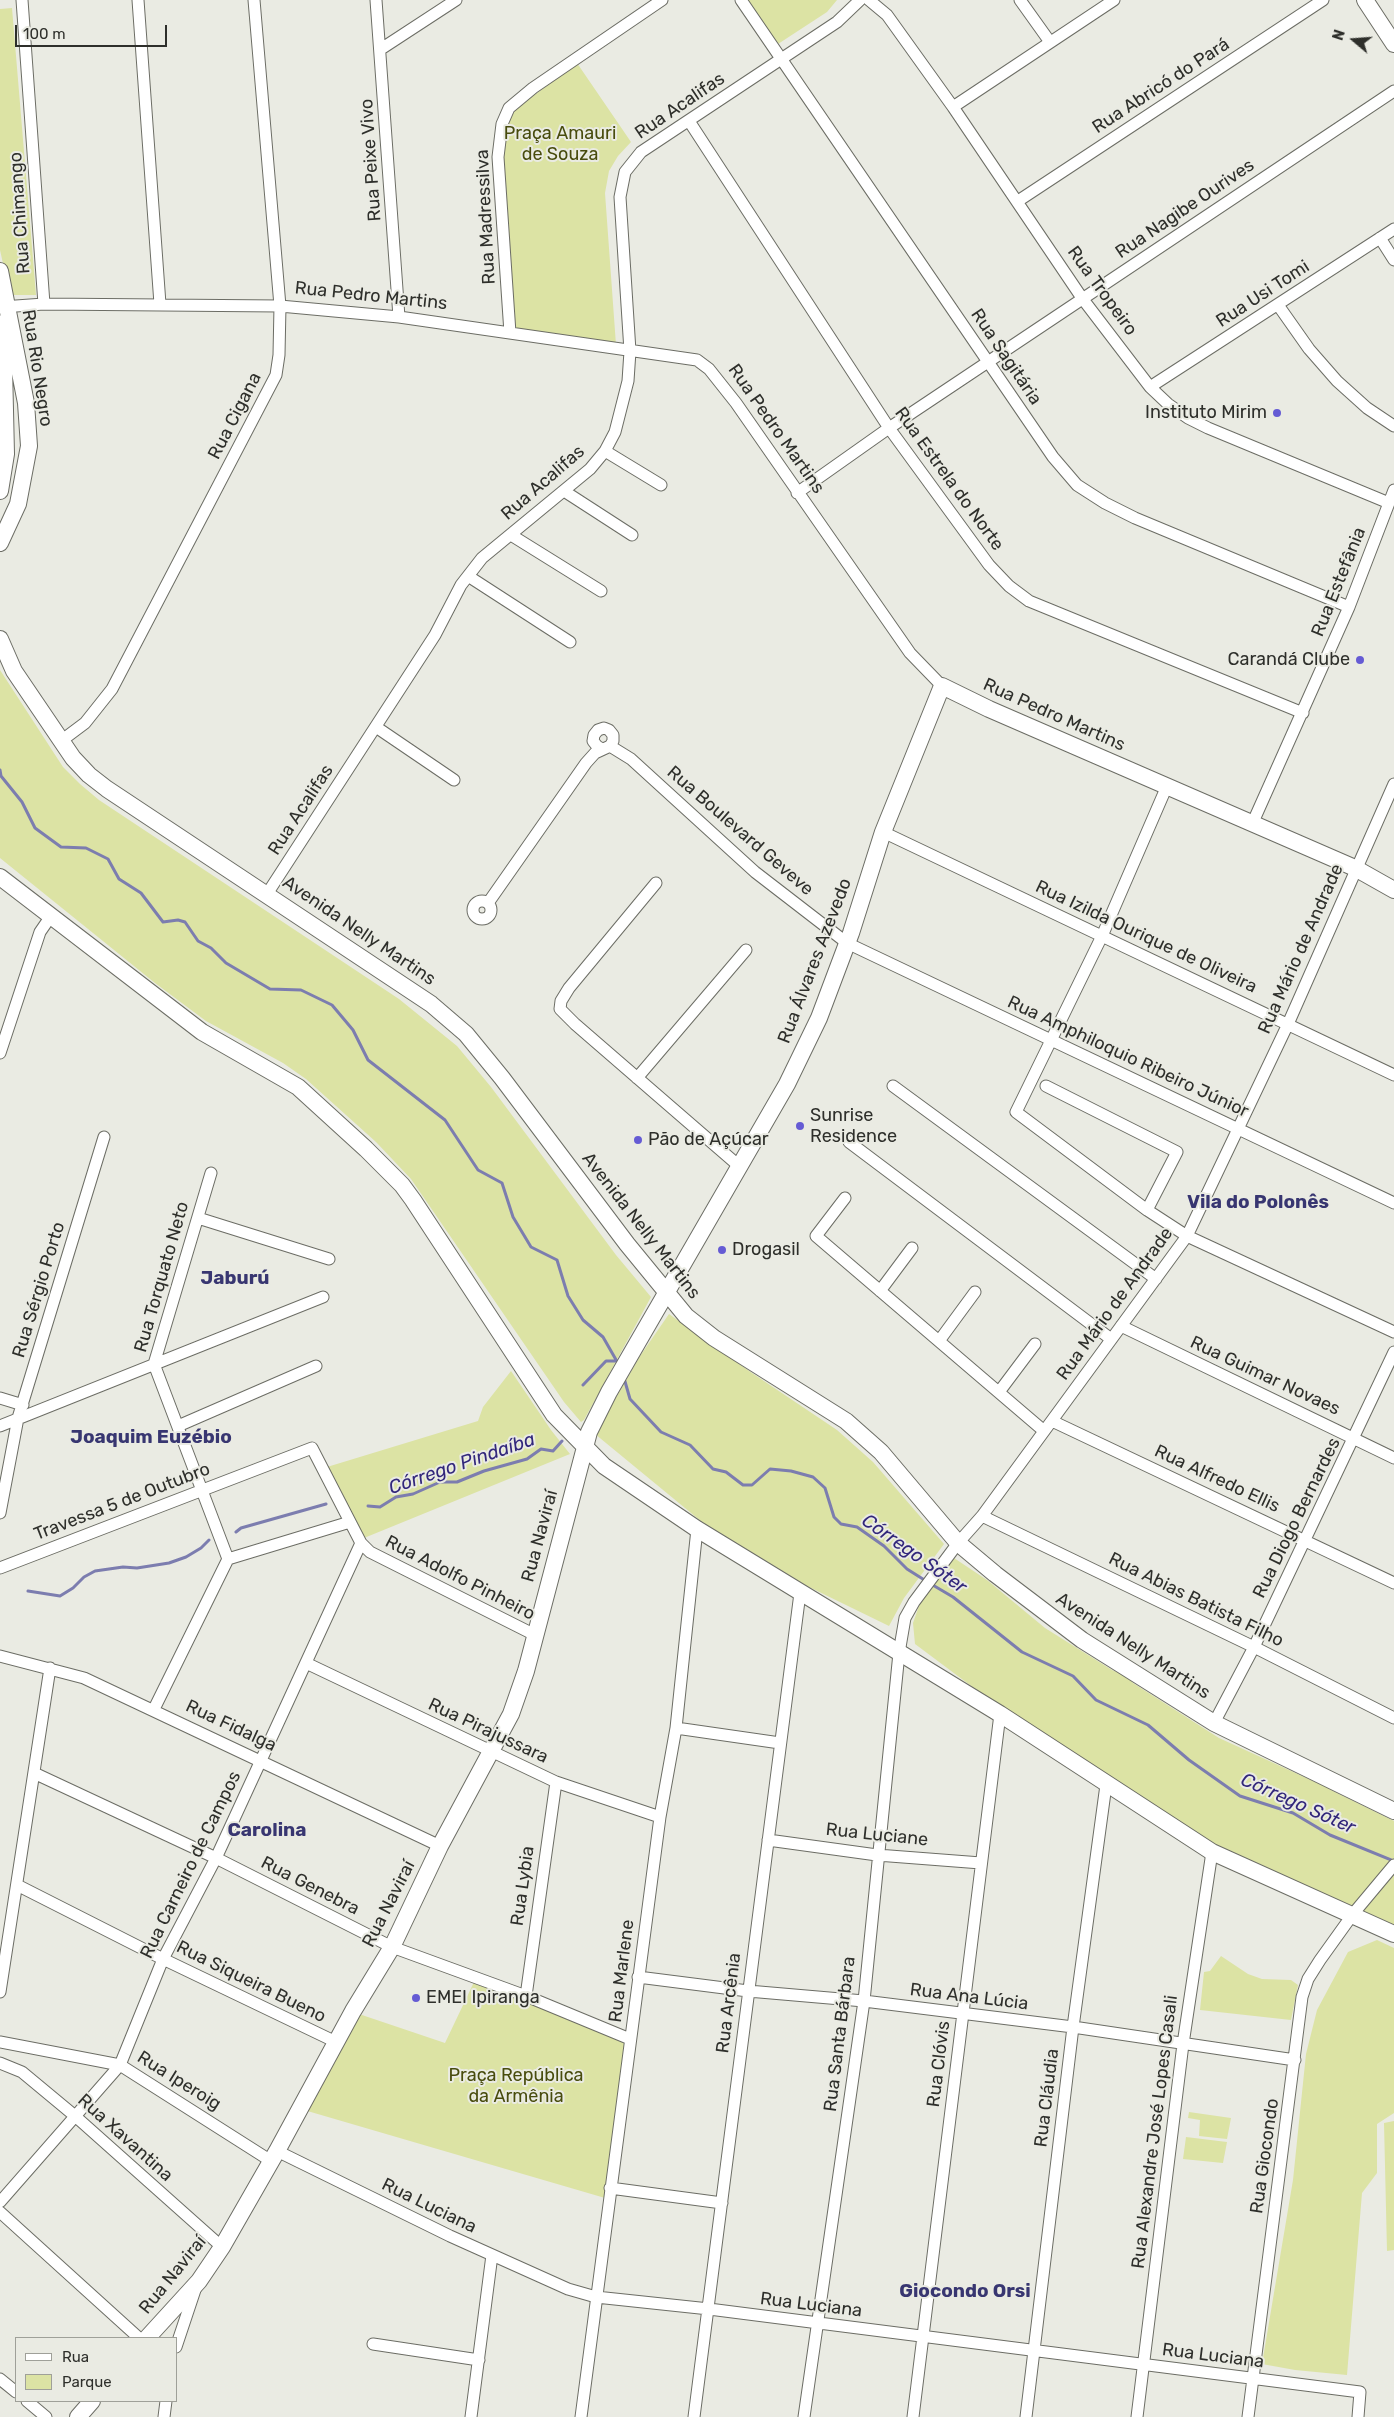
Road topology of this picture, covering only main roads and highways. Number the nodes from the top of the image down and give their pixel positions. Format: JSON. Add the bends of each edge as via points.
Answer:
{"nodes":[{"id":1,"x":1365,"y":0,"type":"edge"},
{"id":2,"x":1394,"y":44,"type":"edge"},
{"id":3,"x":0,"y":272,"type":"edge"},
{"id":4,"x":4,"y":304,"type":"junction"},
{"id":5,"x":3,"y":455,"type":"edge"},
{"id":6,"x":0,"y":491,"type":"edge"},
{"id":7,"x":18,"y":504,"type":"junction"},
{"id":8,"x":3,"y":537,"type":"edge"},
{"id":9,"x":0,"y":557,"type":"edge"},
{"id":10,"x":0,"y":639,"type":"edge"},
{"id":11,"x":942,"y":686,"type":"joint"},
{"id":12,"x":0,"y":877,"type":"edge"},
{"id":13,"x":1394,"y":890,"type":"edge"},
{"id":14,"x":666,"y":1293,"type":"junction"},
{"id":15,"x":584,"y":1448,"type":"junction"},
{"id":16,"x":1394,"y":1812,"type":"edge"},
{"id":17,"x":1394,"y":1934,"type":"edge"},
{"id":18,"x":148,"y":2337,"type":"edge"},
{"id":19,"x":91,"y":2402,"type":"edge"},
{"id":20,"x":78,"y":2417,"type":"edge"}],
"edges":[{"from":1,"to":2,"type":"main road"},
{"from":3,"to":4,"type":"main road"},
{"from":4,"to":5,"type":"main road","name":"Rua Rio Negro"},
{"from":4,"to":7,"type":"main road","name":"Rua Rio Negro","via":[[26,403],[29,446]]},
{"from":5,"to":6,"type":"main road","name":"Rua Rio Negro"},
{"from":5,"to":7,"type":"main road","via":[[16,456],[21,466]]},
{"from":7,"to":8,"type":"main road","name":"Rua Rio Negro"},
{"from":8,"to":9,"type":"main road"},
{"from":10,"to":14,"type":"main road","name":"Avenida Nelly Martins","via":[[14,671],[61,741],[89,774],[431,1004],[466,1034]]},
{"from":11,"to":13,"type":"main road","name":"Rua Pedro Martins","via":[[1355,868]]},
{"from":11,"to":14,"type":"main road","name":"Rua Álvares Azevedo","via":[[883,832],[819,1018],[791,1076]]},
{"from":12,"to":15,"type":"main road","via":[[202,1032],[298,1087],[366,1149],[413,1200],[554,1415]]},
{"from":14,"to":15,"type":"main road","name":"Rua Álvares Azevedo","via":[[609,1392]]},
{"from":14,"to":16,"type":"main road","name":"Avenida Nelly Martins","via":[[710,1336],[846,1420],[881,1452],[958,1543],[1082,1640],[1214,1723]]},
{"from":15,"to":17,"type":"main road","via":[[604,1466],[697,1529],[1000,1714],[1212,1852]]},
{"from":15,"to":18,"type":"main road","name":"Rua Naviraí","via":[[526,1671],[511,1714],[492,1753],[440,1846],[392,1947],[222,2247],[198,2281]]},
{"from":19,"to":20,"type":"main road"}]}
